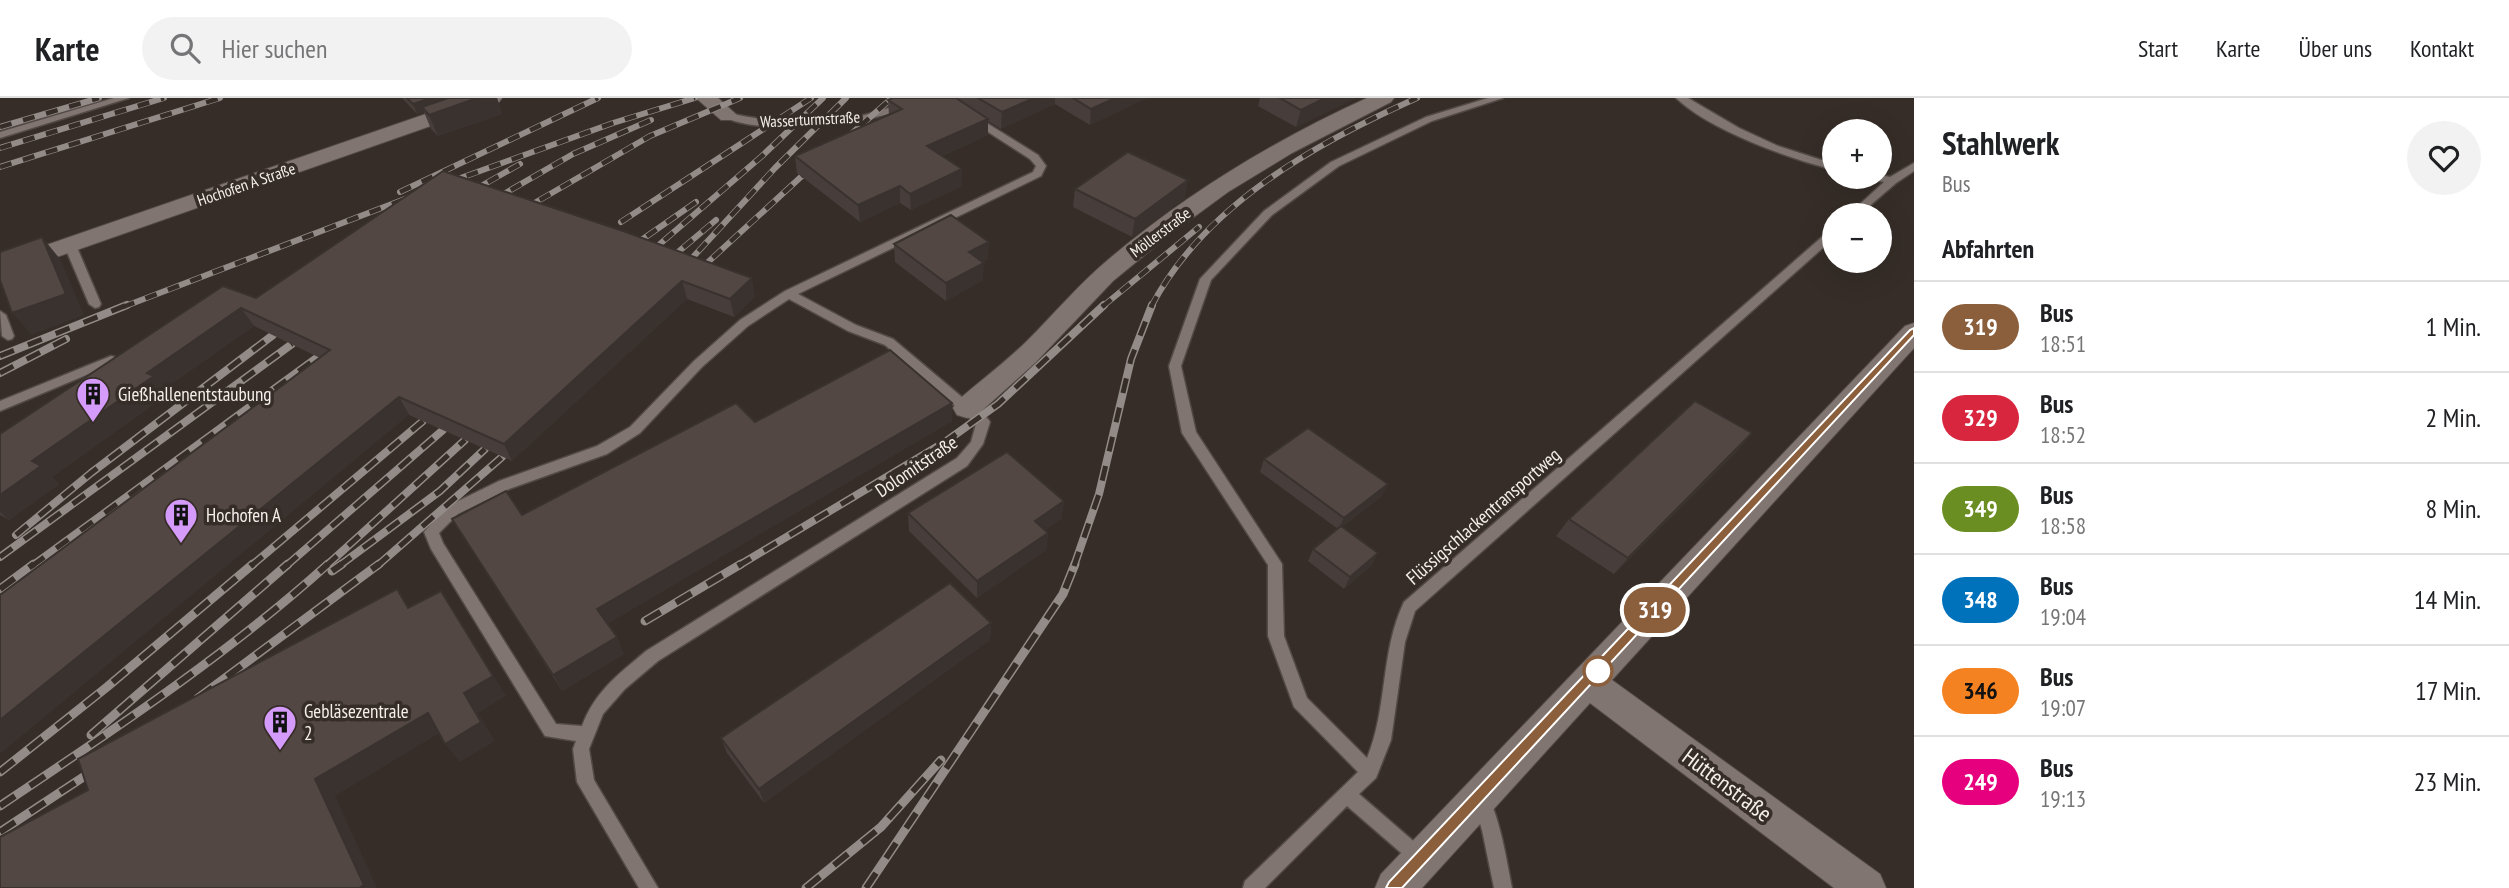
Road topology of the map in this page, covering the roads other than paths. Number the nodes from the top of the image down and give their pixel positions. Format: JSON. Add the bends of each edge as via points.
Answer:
{"nodes":[{"id":1,"x":124,"y":98,"type":"edge"},
{"id":2,"x":492,"y":98,"type":"edge"},
{"id":3,"x":706,"y":98,"type":"edge"},
{"id":4,"x":918,"y":98,"type":"edge"},
{"id":5,"x":1384,"y":98,"type":"edge"},
{"id":6,"x":1498,"y":98,"type":"edge"},
{"id":7,"x":1681,"y":98,"type":"edge"},
{"id":8,"x":963,"y":113,"type":"edge"},
{"id":9,"x":728,"y":116,"type":"joint"},
{"id":10,"x":0,"y":135,"type":"edge"},
{"id":11,"x":1822,"y":165,"type":"edge"},
{"id":12,"x":1914,"y":166,"type":"edge"},
{"id":13,"x":1892,"y":181,"type":"edge"},
{"id":14,"x":1883,"y":189,"type":"edge"},
{"id":15,"x":1867,"y":203,"type":"edge"},
{"id":16,"x":1822,"y":243,"type":"edge"},
{"id":17,"x":70,"y":245,"type":"junction"},
{"id":18,"x":0,"y":269,"type":"edge"},
{"id":19,"x":789,"y":294,"type":"junction"},
{"id":20,"x":96,"y":304,"type":"dead end"},
{"id":21,"x":0,"y":315,"type":"edge"},
{"id":22,"x":1914,"y":332,"type":"edge"},
{"id":23,"x":8,"y":336,"type":"edge"},
{"id":24,"x":111,"y":360,"type":"edge"},
{"id":25,"x":0,"y":406,"type":"edge"},
{"id":26,"x":967,"y":408,"type":"junction"},
{"id":27,"x":1588,"y":682,"type":"junction"},
{"id":28,"x":587,"y":734,"type":"junction"},
{"id":29,"x":1370,"y":772,"type":"junction"},
{"id":30,"x":1347,"y":795,"type":"junction"},
{"id":31,"x":1481,"y":797,"type":"junction"},
{"id":32,"x":1422,"y":859,"type":"junction"},
{"id":33,"x":648,"y":887,"type":"edge"},
{"id":34,"x":1252,"y":888,"type":"edge"},
{"id":35,"x":1395,"y":888,"type":"edge"},
{"id":36,"x":1503,"y":888,"type":"edge"},
{"id":37,"x":1866,"y":888,"type":"edge"}],
"edges":[{"from":1,"to":10,"type":"lane"},
{"from":2,"to":17,"type":"street","name":"Hochofen A Straße"},
{"from":3,"to":9,"type":"street","name":"Wasserturmstraße"},
{"from":4,"to":9,"type":"lane","name":"Wasserturmstraße","via":[[883,114],[825,121],[773,124]]},
{"from":5,"to":26,"type":"street","name":"Möllerstraße","via":[[1275,152],[1129,254]]},
{"from":6,"to":29,"type":"lane","via":[[1429,119],[1335,164],[1268,213],[1206,279],[1175,366],[1189,433],[1275,564],[1276,636],[1300,702]]},
{"from":7,"to":11,"type":"lane","via":[[1709,117]]},
{"from":8,"to":19,"type":"lane","via":[[1034,157],[1041,166],[1037,174]]},
{"from":12,"to":13,"type":"lane"},
{"from":14,"to":15,"type":"lane"},
{"from":16,"to":29,"type":"lane","name":"Flüssigschlackentransportweg","via":[[1409,607],[1397,642],[1383,740]]},
{"from":17,"to":18,"type":"street","name":"Hochofen A Straße"},
{"from":17,"to":20,"type":"lane"},
{"from":19,"to":26,"type":"lane","name":"Dolomitstraße","via":[[889,342]]},
{"from":19,"to":28,"type":"lane","via":[[744,323],[635,429],[602,450],[504,485],[453,510],[431,532],[551,730]]},
{"from":21,"to":23,"type":"lane"},
{"from":22,"to":27,"type":"street"},
{"from":24,"to":25,"type":"lane"},
{"from":26,"to":28,"type":"lane","name":"Dolomitstraße","via":[[983,422],[982,435],[962,462],[652,656],[596,710]]},
{"from":27,"to":31,"type":"street"},
{"from":27,"to":37,"type":"street","name":"Hüttenstraße"},
{"from":28,"to":33,"type":"lane","name":"Dolomitstraße","via":[[581,749],[586,782]]},
{"from":29,"to":30,"type":"lane","name":"Flüssigschlackentransportweg"},
{"from":30,"to":32,"type":"lane"},
{"from":30,"to":34,"type":"lane","name":"Flüssigschlackentransportweg"},
{"from":31,"to":32,"type":"street"},
{"from":31,"to":36,"type":"lane"},
{"from":32,"to":35,"type":"street"}]}
